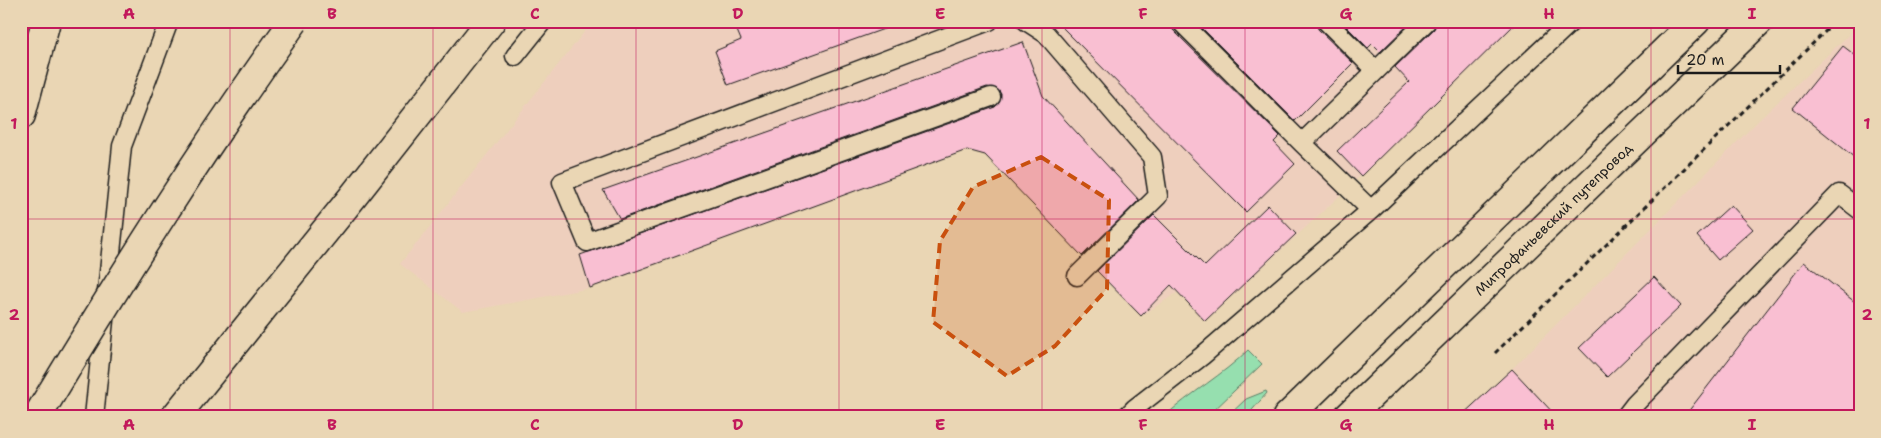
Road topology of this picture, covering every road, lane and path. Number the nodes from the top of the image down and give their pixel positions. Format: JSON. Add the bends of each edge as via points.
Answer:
{"nodes":[{"id":1,"x":46,"y":21,"type":"edge"},
{"id":2,"x":169,"y":21,"type":"edge"},
{"id":3,"x":294,"y":21,"type":"edge"},
{"id":4,"x":491,"y":21,"type":"edge"},
{"id":5,"x":543,"y":21,"type":"edge"},
{"id":6,"x":989,"y":21,"type":"edge"},
{"id":7,"x":1026,"y":21,"type":"edge"},
{"id":8,"x":1180,"y":21,"type":"edge"},
{"id":9,"x":1326,"y":21,"type":"edge"},
{"id":10,"x":1427,"y":21,"type":"edge"},
{"id":11,"x":1572,"y":21,"type":"edge"},
{"id":12,"x":1696,"y":21,"type":"edge"},
{"id":13,"x":1760,"y":21,"type":"edge"},
{"id":14,"x":1836,"y":21,"type":"edge"},
{"id":15,"x":515,"y":56,"type":"dead end"},
{"id":16,"x":1376,"y":71,"type":"junction"},
{"id":17,"x":991,"y":97,"type":"dead end"},
{"id":18,"x":21,"y":115,"type":"edge"},
{"id":19,"x":1302,"y":143,"type":"junction"},
{"id":20,"x":1372,"y":210,"type":"junction"},
{"id":21,"x":1860,"y":210,"type":"edge"},
{"id":22,"x":1077,"y":276,"type":"dead end"},
{"id":23,"x":1495,"y":353,"type":"dead end"},
{"id":24,"x":1295,"y":408,"type":"edge"},
{"id":25,"x":37,"y":417,"type":"edge"},
{"id":26,"x":94,"y":417,"type":"edge"},
{"id":27,"x":175,"y":417,"type":"edge"},
{"id":28,"x":1126,"y":417,"type":"edge"},
{"id":29,"x":1348,"y":417,"type":"edge"},
{"id":30,"x":1625,"y":417,"type":"edge"}],
"edges":[{"from":1,"to":18,"type":"main road"},
{"from":2,"to":26,"type":"lane","via":[[122,146]]},
{"from":3,"to":25,"type":"main road","bridge":true,"via":[[182,183]]},
{"from":4,"to":27,"type":"main road"},
{"from":5,"to":15,"type":"lane"},
{"from":6,"to":17,"type":"lane","via":[[562,182],[587,242]]},
{"from":7,"to":22,"type":"lane","via":[[1046,34],[1152,157],[1158,196]]},
{"from":8,"to":19,"type":"lane"},
{"from":9,"to":16,"type":"lane"},
{"from":10,"to":16,"type":"lane"},
{"from":11,"to":20,"type":"lane"},
{"from":12,"to":24,"type":"main road"},
{"from":13,"to":29,"type":"main road","name":"Митрофаньевский путепровод"},
{"from":14,"to":23,"type":"path"},
{"from":16,"to":19,"type":"lane"},
{"from":19,"to":20,"type":"lane"},
{"from":20,"to":28,"type":"lane"},
{"from":21,"to":30,"type":"lane","via":[[1839,194],[1634,404]]}]}
